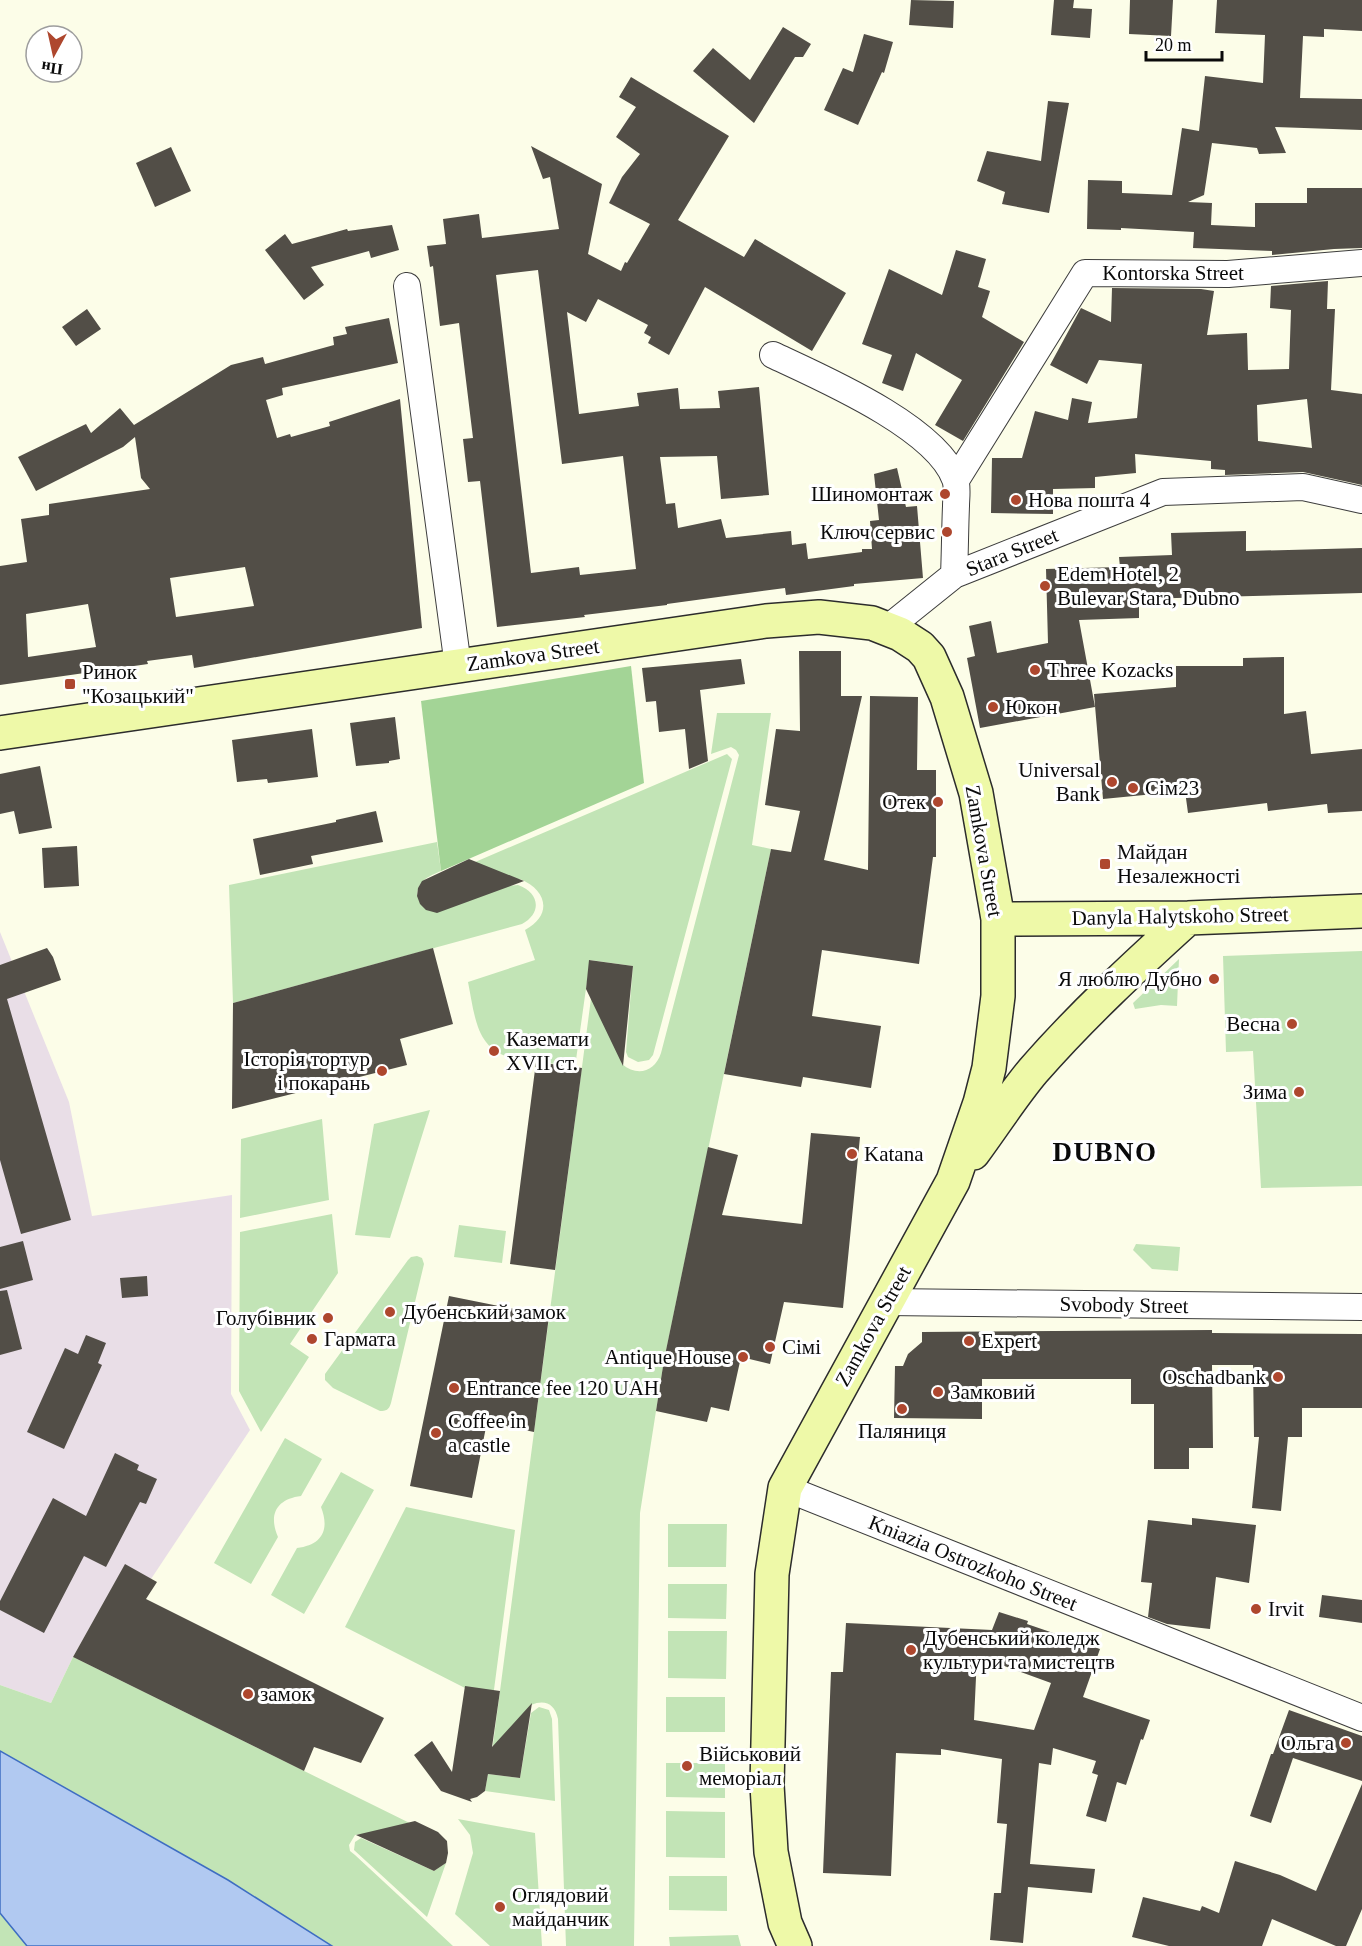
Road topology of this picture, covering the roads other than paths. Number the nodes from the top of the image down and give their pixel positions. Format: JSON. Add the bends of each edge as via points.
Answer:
{"nodes":[{"id":1,"x":1362,"y":263,"type":"edge"},
{"id":2,"x":407,"y":286,"type":"dead end"},
{"id":3,"x":773,"y":355,"type":"dead end"},
{"id":4,"x":956,"y":480,"type":"junction"},
{"id":5,"x":1362,"y":500,"type":"edge"},
{"id":6,"x":954,"y":575,"type":"junction"},
{"id":7,"x":888,"y":628,"type":"junction"},
{"id":8,"x":458,"y":666,"type":"junction"},
{"id":9,"x":0,"y":732,"type":"edge"},
{"id":10,"x":1362,"y":911,"type":"edge"},
{"id":11,"x":1188,"y":918,"type":"junction"},
{"id":12,"x":998,"y":919,"type":"junction"},
{"id":13,"x":953,"y":1181,"type":"junction"},
{"id":14,"x":886,"y":1302,"type":"junction"},
{"id":15,"x":1362,"y":1307,"type":"edge"},
{"id":16,"x":786,"y":1488,"type":"junction"},
{"id":17,"x":1362,"y":1718,"type":"edge"},
{"id":18,"x":795,"y":1946,"type":"edge"}],
"edges":[{"from":1,"to":4,"type":"street","name":"Kontorska Street","via":[[1228,274],[1085,273]]},
{"from":2,"to":8,"type":"street"},
{"from":3,"to":4,"type":"street","via":[[875,406],[913,431],[930,443]]},
{"from":4,"to":6,"type":"street"},
{"from":5,"to":6,"type":"street","name":"Stara Street","via":[[1303,487],[1163,492]]},
{"from":6,"to":7,"type":"street","name":"Stara Street"},
{"from":7,"to":8,"type":"main road","name":"Zamkova Street","via":[[836,618],[766,621]]},
{"from":7,"to":12,"type":"main road","name":"Zamkova Street","via":[[925,652],[948,697],[976,793]]},
{"from":8,"to":9,"type":"main road","name":"Zamkova Street"},
{"from":10,"to":11,"type":"main road","name":"Danyla Halytskoho Street"},
{"from":11,"to":12,"type":"main road","name":"Danyla Halytskoho Street"},
{"from":11,"to":13,"type":"main road","via":[[1097,1003],[1032,1072]]},
{"from":12,"to":13,"type":"main road","name":"Zamkova Street","via":[[998,996],[988,1068]]},
{"from":13,"to":14,"type":"main road","name":"Zamkova Street"},
{"from":14,"to":15,"type":"street","name":"Svobody Street"},
{"from":14,"to":16,"type":"main road","name":"Zamkova Street"},
{"from":16,"to":17,"type":"street","name":"Kniazia Ostrozkoho Street"},
{"from":16,"to":18,"type":"main road","name":"Zamkova Street","via":[[772,1574],[767,1785],[771,1852],[785,1923]]}]}
